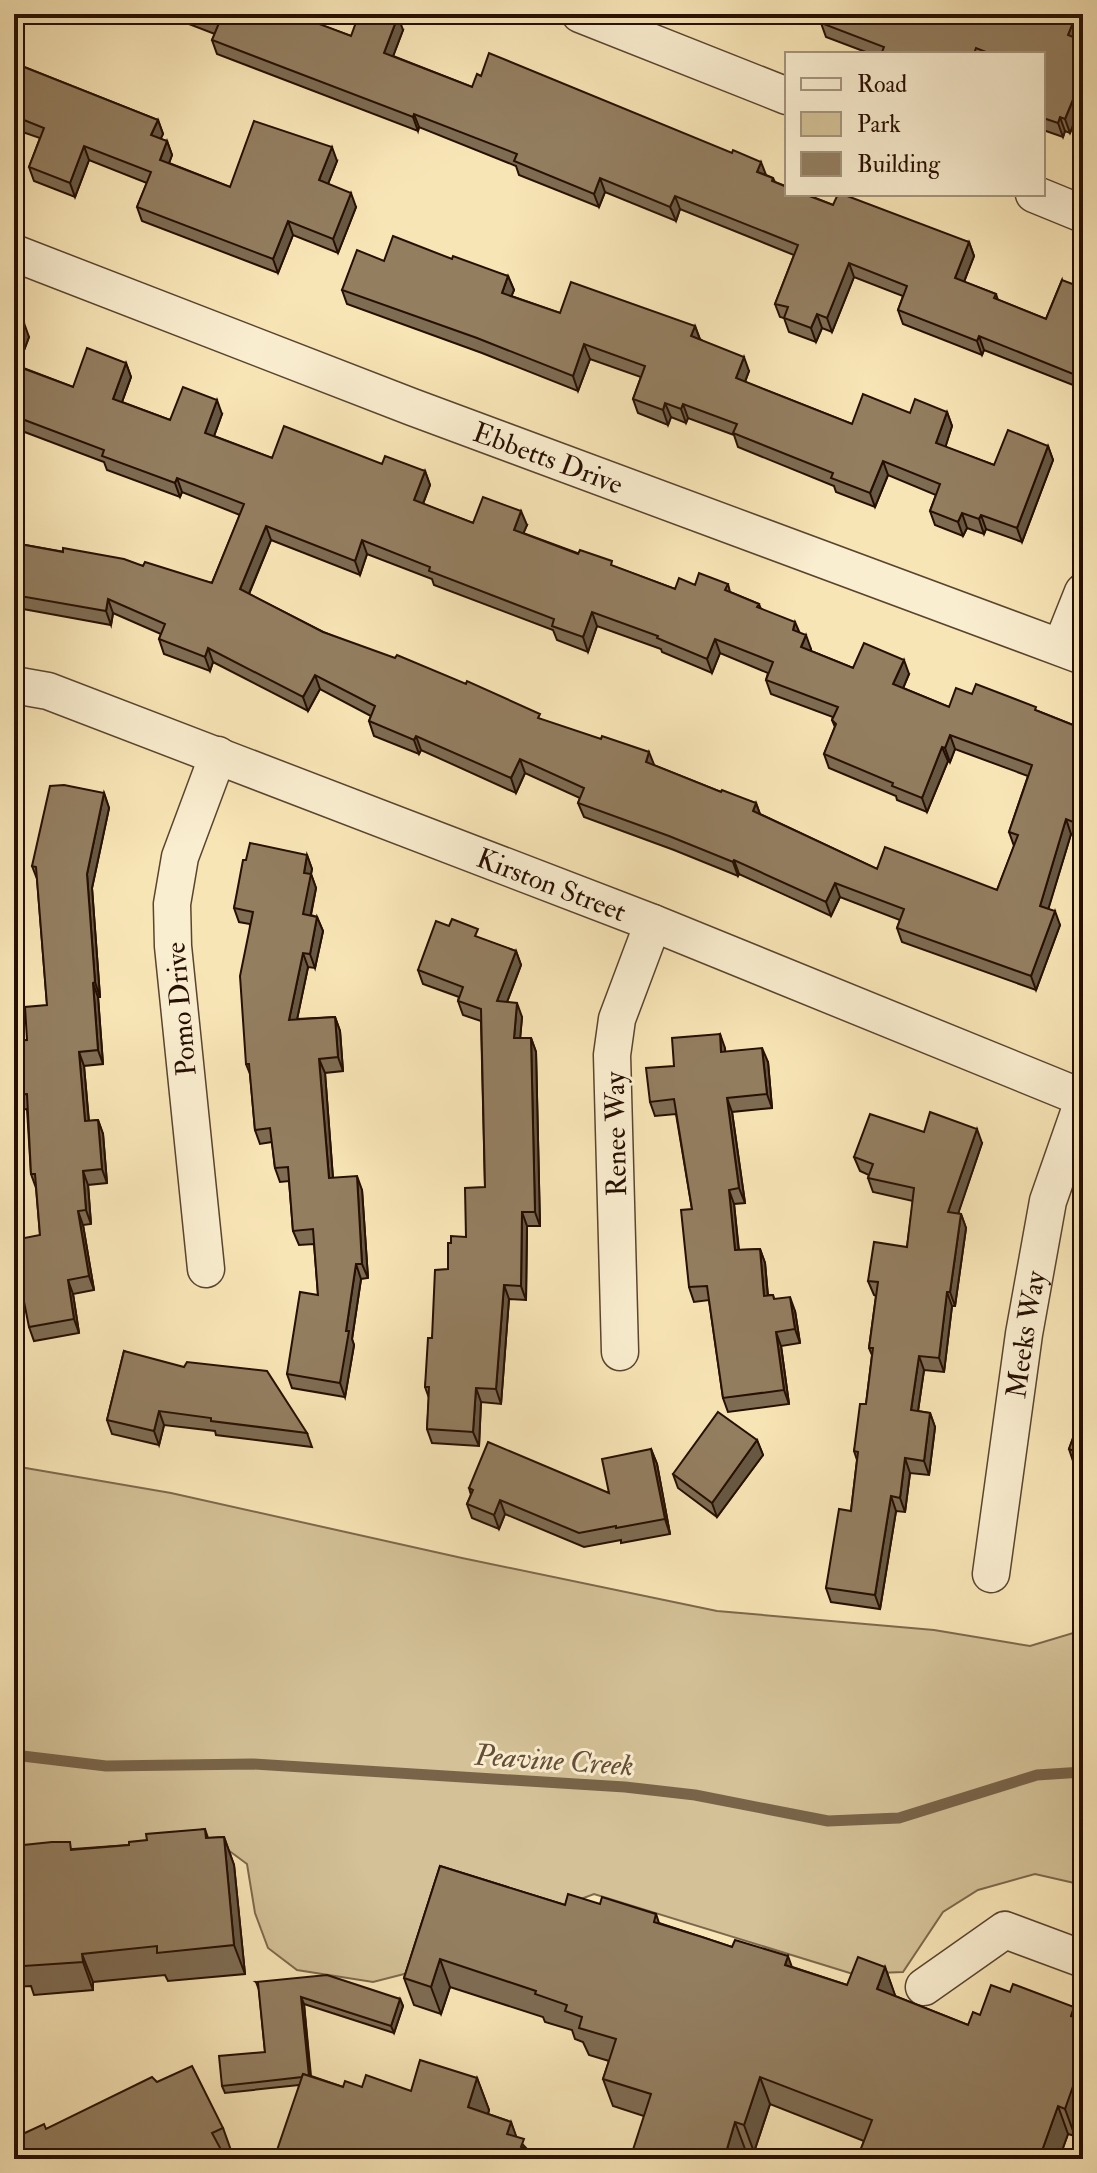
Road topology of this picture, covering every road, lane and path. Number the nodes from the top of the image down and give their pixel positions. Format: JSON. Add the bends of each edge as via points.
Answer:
{"nodes":[{"id":1,"x":580,"y":14,"type":"edge"},
{"id":2,"x":785,"y":95,"type":"edge"},
{"id":3,"x":1039,"y":196,"type":"edge"},
{"id":4,"x":1083,"y":214,"type":"edge"},
{"id":5,"x":14,"y":253,"type":"edge"},
{"id":6,"x":1083,"y":592,"type":"edge"},
{"id":7,"x":1072,"y":652,"type":"edge"},
{"id":8,"x":14,"y":685,"type":"edge"},
{"id":9,"x":218,"y":755,"type":"junction"},
{"id":10,"x":653,"y":923,"type":"junction"},
{"id":11,"x":1083,"y":1100,"type":"edge"},
{"id":12,"x":206,"y":1269,"type":"dead end"},
{"id":13,"x":620,"y":1352,"type":"dead end"},
{"id":14,"x":991,"y":1574,"type":"dead end"},
{"id":15,"x":1083,"y":1959,"type":"edge"},
{"id":16,"x":924,"y":1987,"type":"dead end"}],
"edges":[{"from":1,"to":2,"type":"street"},
{"from":3,"to":4,"type":"street"},
{"from":5,"to":7,"type":"street","name":"Ebbetts Drive"},
{"from":6,"to":7,"type":"street"},
{"from":8,"to":9,"type":"street","name":"Kirston Street","via":[[48,691]]},
{"from":9,"to":10,"type":"street","name":"Kirston Street"},
{"from":9,"to":12,"type":"street","name":"Pomo Drive","via":[[180,857],[172,904]]},
{"from":10,"to":11,"type":"street","name":"Kirston Street"},
{"from":10,"to":13,"type":"street","name":"Renee Way","via":[[617,1019],[612,1055]]},
{"from":11,"to":14,"type":"street","name":"Meeks Way","via":[[1048,1201]]},
{"from":15,"to":16,"type":"street","via":[[1005,1930]]}]}
